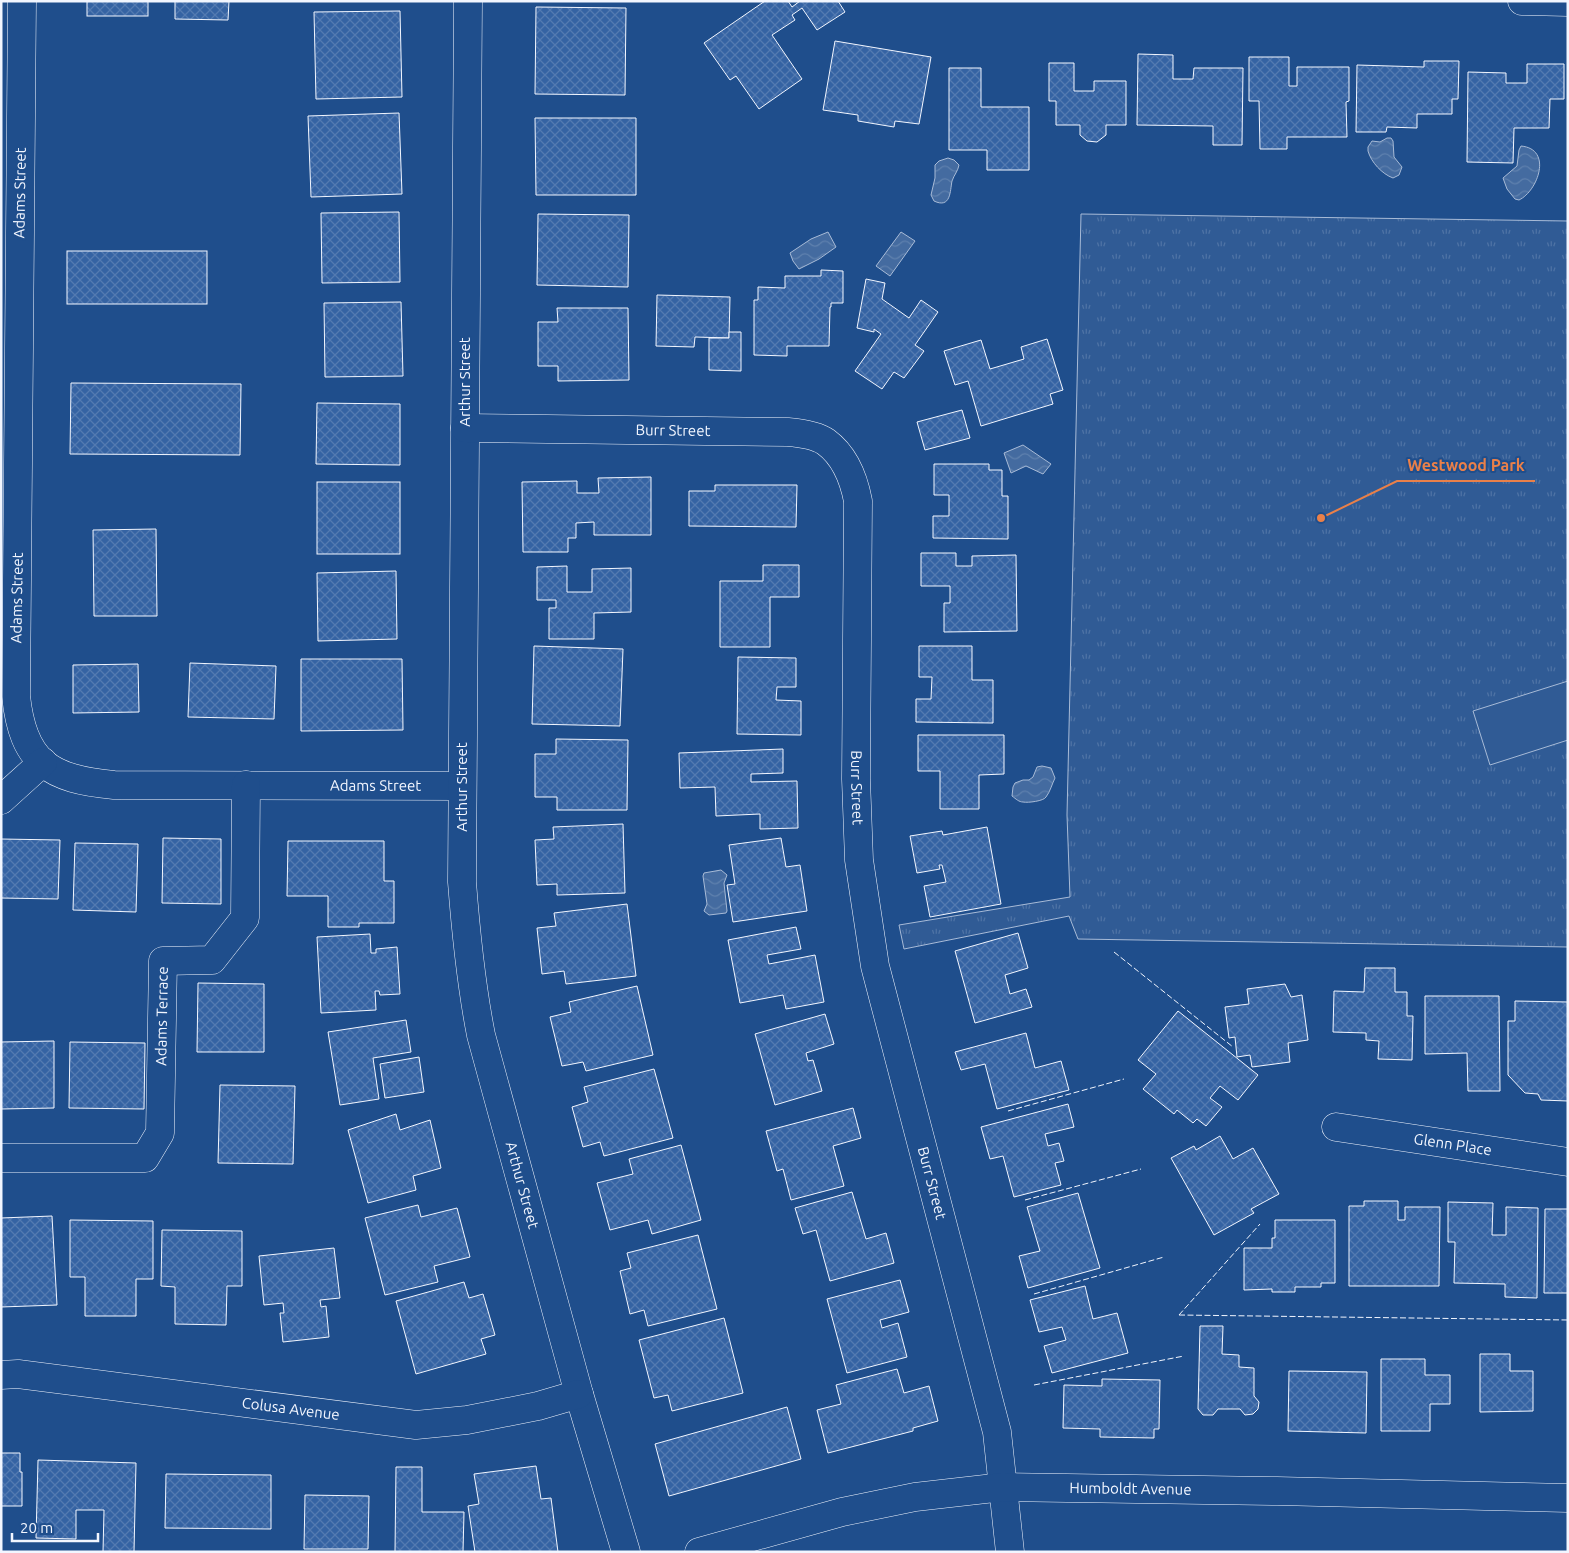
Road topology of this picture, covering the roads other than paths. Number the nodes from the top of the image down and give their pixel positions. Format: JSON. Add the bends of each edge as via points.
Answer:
{"nodes":[{"id":1,"x":22,"y":1,"type":"edge"},
{"id":2,"x":468,"y":1,"type":"edge"},
{"id":3,"x":1522,"y":1,"type":"edge"},
{"id":4,"x":1568,"y":2,"type":"edge"},
{"id":5,"x":465,"y":428,"type":"junction"},
{"id":6,"x":43,"y":762,"type":"junction"},
{"id":7,"x":246,"y":785,"type":"junction"},
{"id":8,"x":462,"y":786,"type":"junction"},
{"id":9,"x":1,"y":800,"type":"edge"},
{"id":10,"x":1336,"y":1127,"type":"dead end"},
{"id":11,"x":1,"y":1158,"type":"edge"},
{"id":12,"x":1568,"y":1162,"type":"edge"},
{"id":13,"x":1,"y":1375,"type":"edge"},
{"id":14,"x":579,"y":1394,"type":"junction"},
{"id":15,"x":1003,"y":1487,"type":"junction"},
{"id":16,"x":1568,"y":1498,"type":"edge"},
{"id":17,"x":626,"y":1552,"type":"edge"},
{"id":18,"x":699,"y":1552,"type":"edge"},
{"id":19,"x":1010,"y":1552,"type":"edge"}],
"edges":[{"from":1,"to":6,"type":"street","name":"Adams Street","via":[[16,696],[23,734],[30,749]]},
{"from":2,"to":5,"type":"street","name":"Arthur Street"},
{"from":3,"to":4,"type":"street"},
{"from":5,"to":8,"type":"street","name":"Arthur Street"},
{"from":5,"to":15,"type":"street","name":"Burr Street","via":[[807,434],[826,442],[854,479],[858,501],[856,779],[859,860],[870,941],[997,1432]]},
{"from":6,"to":7,"type":"street","name":"Adams Street","via":[[60,775],[92,783]]},
{"from":6,"to":9,"type":"street"},
{"from":7,"to":8,"type":"street","name":"Adams Street"},
{"from":7,"to":11,"type":"street","name":"Adams Terrace","via":[[245,918],[212,960],[163,961],[160,1133],[145,1158]]},
{"from":8,"to":14,"type":"street","name":"Arthur Street","via":[[462,882],[467,946],[481,1035]]},
{"from":10,"to":12,"type":"street","name":"Glenn Place"},
{"from":13,"to":14,"type":"street","name":"Colusa Avenue","via":[[18,1374],[416,1425],[467,1420]]},
{"from":14,"to":17,"type":"street","name":"Arthur Street"},
{"from":15,"to":16,"type":"street","name":"Humboldt Avenue"},
{"from":15,"to":18,"type":"street","name":"Humboldt Avenue","via":[[915,1497],[842,1512]]},
{"from":15,"to":19,"type":"street","name":"Burr Street"}]}
